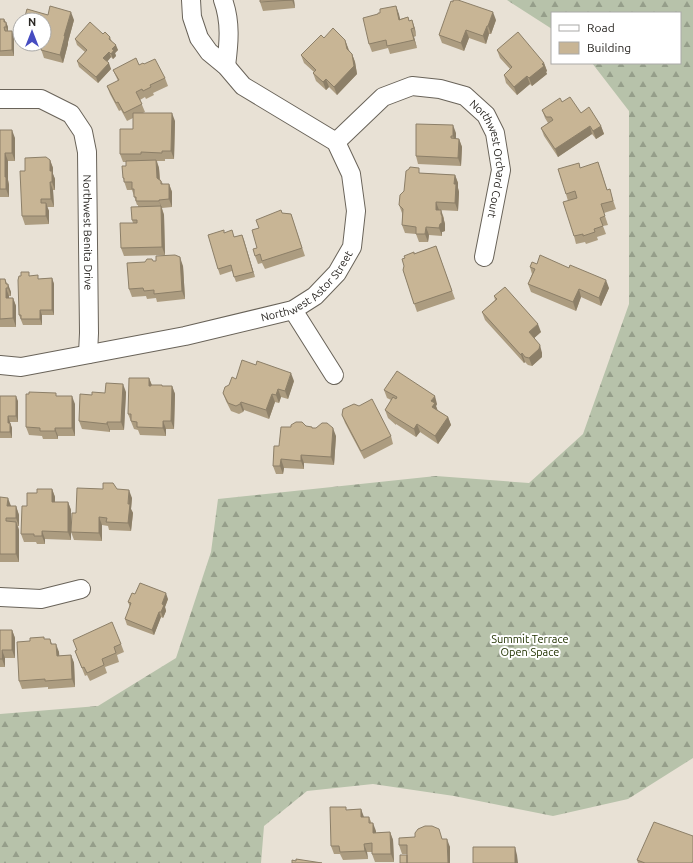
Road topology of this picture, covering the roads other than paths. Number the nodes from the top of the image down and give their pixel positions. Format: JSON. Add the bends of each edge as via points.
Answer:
{"nodes":[{"id":1,"x":191,"y":0,"type":"edge"},
{"id":2,"x":223,"y":0,"type":"edge"},
{"id":3,"x":226,"y":66,"type":"junction"},
{"id":4,"x":0,"y":99,"type":"edge"},
{"id":5,"x":336,"y":142,"type":"junction"},
{"id":6,"x":484,"y":257,"type":"dead end"},
{"id":7,"x":293,"y":310,"type":"junction"},
{"id":8,"x":88,"y":354,"type":"junction"},
{"id":9,"x":0,"y":365,"type":"edge"},
{"id":10,"x":334,"y":375,"type":"dead end"},
{"id":11,"x":81,"y":590,"type":"dead end"},
{"id":12,"x":0,"y":597,"type":"edge"}],
"edges":[{"from":1,"to":3,"type":"street","via":[[192,17],[198,38],[209,52]]},
{"from":2,"to":3,"type":"street","via":[[228,14],[229,41]]},
{"from":3,"to":5,"type":"street","via":[[243,86]]},
{"from":4,"to":8,"type":"street","name":"Northwest Benita Drive","via":[[41,99],[71,114],[83,132],[87,152]]},
{"from":5,"to":6,"type":"street","name":"Northwest Orchard Court","via":[[384,97],[412,86],[466,96],[486,115],[496,133],[502,170]]},
{"from":5,"to":7,"type":"street","name":"Northwest Astor Street","via":[[351,174],[356,211],[352,247],[336,273],[315,296]]},
{"from":7,"to":8,"type":"street","name":"Northwest Astor Street","via":[[185,336]]},
{"from":7,"to":10,"type":"street"},
{"from":8,"to":9,"type":"street","name":"Northwest Astor Street","via":[[21,367]]},
{"from":11,"to":12,"type":"street","via":[[41,599]]}]}
